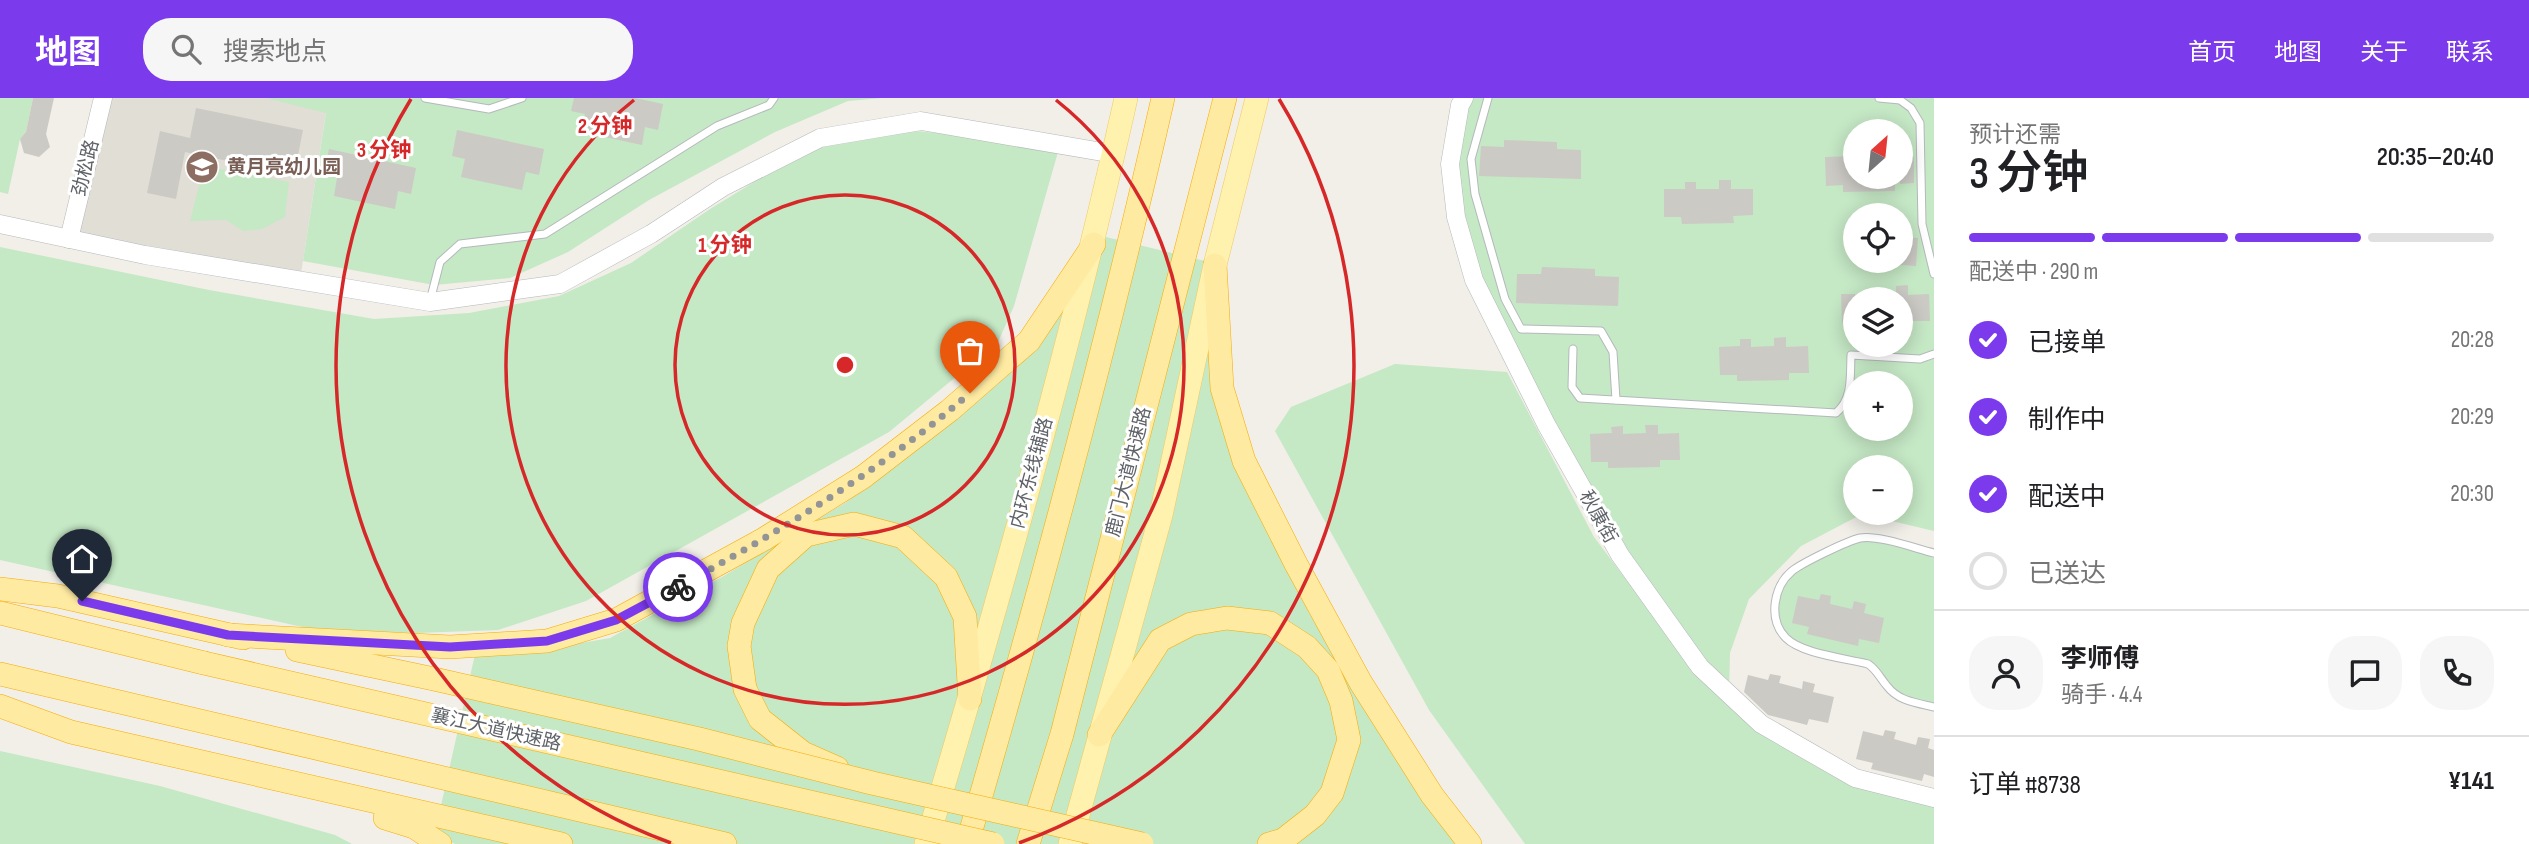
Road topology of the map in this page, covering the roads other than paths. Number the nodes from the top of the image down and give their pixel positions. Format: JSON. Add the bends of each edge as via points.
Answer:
{"nodes":[{"id":1,"x":103,"y":98,"type":"edge"},
{"id":2,"x":425,"y":98,"type":"edge"},
{"id":3,"x":523,"y":98,"type":"edge"},
{"id":4,"x":774,"y":98,"type":"edge"},
{"id":5,"x":1126,"y":98,"type":"edge"},
{"id":6,"x":1163,"y":98,"type":"edge"},
{"id":7,"x":1225,"y":98,"type":"edge"},
{"id":8,"x":1257,"y":98,"type":"edge"},
{"id":9,"x":1464,"y":98,"type":"edge"},
{"id":10,"x":1488,"y":98,"type":"edge"},
{"id":11,"x":1879,"y":98,"type":"edge"},
{"id":12,"x":1114,"y":154,"type":"junction"},
{"id":13,"x":0,"y":225,"type":"edge"},
{"id":14,"x":69,"y":239,"type":"junction"},
{"id":15,"x":1094,"y":244,"type":"junction"},
{"id":16,"x":1215,"y":265,"type":"junction"},
{"id":17,"x":1934,"y":274,"type":"edge"},
{"id":18,"x":430,"y":302,"type":"junction"},
{"id":19,"x":1573,"y":349,"type":"dead end"},
{"id":20,"x":1934,"y":354,"type":"edge"},
{"id":21,"x":1616,"y":400,"type":"junction"},
{"id":22,"x":1934,"y":553,"type":"edge"},
{"id":23,"x":0,"y":582,"type":"edge"},
{"id":24,"x":0,"y":589,"type":"edge"},
{"id":25,"x":58,"y":596,"type":"junction"},
{"id":26,"x":0,"y":613,"type":"edge"},
{"id":27,"x":228,"y":635,"type":"junction"},
{"id":28,"x":0,"y":674,"type":"edge"},
{"id":29,"x":970,"y":699,"type":"junction"},
{"id":30,"x":0,"y":706,"type":"edge"},
{"id":31,"x":1934,"y":707,"type":"edge"},
{"id":32,"x":0,"y":713,"type":"edge"},
{"id":33,"x":33,"y":720,"type":"junction"},
{"id":34,"x":1099,"y":735,"type":"junction"},
{"id":35,"x":188,"y":757,"type":"junction"},
{"id":36,"x":872,"y":783,"type":"junction"},
{"id":37,"x":1934,"y":798,"type":"edge"},
{"id":38,"x":440,"y":844,"type":"edge"},
{"id":39,"x":561,"y":844,"type":"edge"},
{"id":40,"x":725,"y":844,"type":"edge"},
{"id":41,"x":926,"y":844,"type":"edge"},
{"id":42,"x":967,"y":844,"type":"edge"},
{"id":43,"x":993,"y":844,"type":"edge"},
{"id":44,"x":1028,"y":844,"type":"edge"},
{"id":45,"x":1070,"y":844,"type":"edge"},
{"id":46,"x":1142,"y":844,"type":"edge"},
{"id":47,"x":1269,"y":844,"type":"edge"},
{"id":48,"x":1470,"y":844,"type":"edge"}],
"edges":[{"from":1,"to":14,"type":"street","name":"劲松路"},
{"from":2,"to":3,"type":"lane","via":[[489,109]]},
{"from":4,"to":18,"type":"lane","via":[[769,105],[717,126],[545,234],[460,244],[440,262]]},
{"from":5,"to":12,"type":"main road","name":"内环东线辅路"},
{"from":6,"to":42,"type":"highway","via":[[1059,520]]},
{"from":7,"to":44,"type":"highway","name":"鹿门大道快速路","via":[[1062,734]]},
{"from":8,"to":16,"type":"main road"},
{"from":9,"to":37,"type":"street","name":"秋康街","via":[[1450,164],[1456,217],[1474,280],[1546,424],[1620,555],[1700,667],[1761,724],[1856,778]]},
{"from":10,"to":21,"type":"lane","via":[[1471,159],[1475,194],[1505,299],[1521,329],[1601,331],[1612,352]]},
{"from":11,"to":17,"type":"lane","via":[[1900,100],[1920,123],[1922,224]]},
{"from":12,"to":15,"type":"main road","name":"内环东线辅路"},
{"from":12,"to":18,"type":"street","via":[[922,121],[820,138],[723,187],[651,234],[560,284]]},
{"from":13,"to":14,"type":"street"},
{"from":14,"to":18,"type":"street"},
{"from":15,"to":27,"type":"highway","via":[[1029,341],[950,410],[863,477],[764,539],[616,620],[547,641],[450,647]]},
{"from":15,"to":29,"type":"main road","name":"内环东线辅路"},
{"from":16,"to":34,"type":"main road","via":[[1160,515]]},
{"from":16,"to":48,"type":"highway","via":[[1222,388],[1244,461],[1361,683],[1432,795]]},
{"from":19,"to":21,"type":"lane","via":[[1572,387],[1580,398]]},
{"from":20,"to":21,"type":"lane","via":[[1920,359],[1851,355],[1849,396],[1836,413]]},
{"from":22,"to":31,"type":"lane","via":[[1862,538],[1847,542],[1792,571],[1780,585],[1774,614],[1777,628],[1788,640],[1805,649],[1868,664],[1894,694]]},
{"from":23,"to":25,"type":"main road"},
{"from":24,"to":25,"type":"highway"},
{"from":25,"to":27,"type":"highway"},
{"from":26,"to":43,"type":"highway","name":"襄江大道快速路","bridge":true},
{"from":27,"to":36,"type":"highway","bridge":true,"via":[[699,739]]},
{"from":28,"to":40,"type":"highway"},
{"from":29,"to":36,"type":"highway","bridge":true,"via":[[965,617],[946,577],[903,537],[854,524],[806,535],[768,569],[743,623],[739,646],[745,689],[760,719],[803,753]]},
{"from":29,"to":41,"type":"main road","name":"内环东线辅路"},
{"from":30,"to":33,"type":"highway"},
{"from":32,"to":33,"type":"main road"},
{"from":33,"to":35,"type":"highway"},
{"from":34,"to":45,"type":"main road"},
{"from":34,"to":47,"type":"highway","via":[[1160,640],[1191,624],[1227,618],[1270,623],[1307,647],[1328,670],[1341,701],[1349,740],[1332,793],[1315,815],[1283,840]]},
{"from":35,"to":38,"type":"highway","via":[[414,827]]},
{"from":35,"to":39,"type":"highway"},
{"from":36,"to":46,"type":"highway","bridge":true}]}
